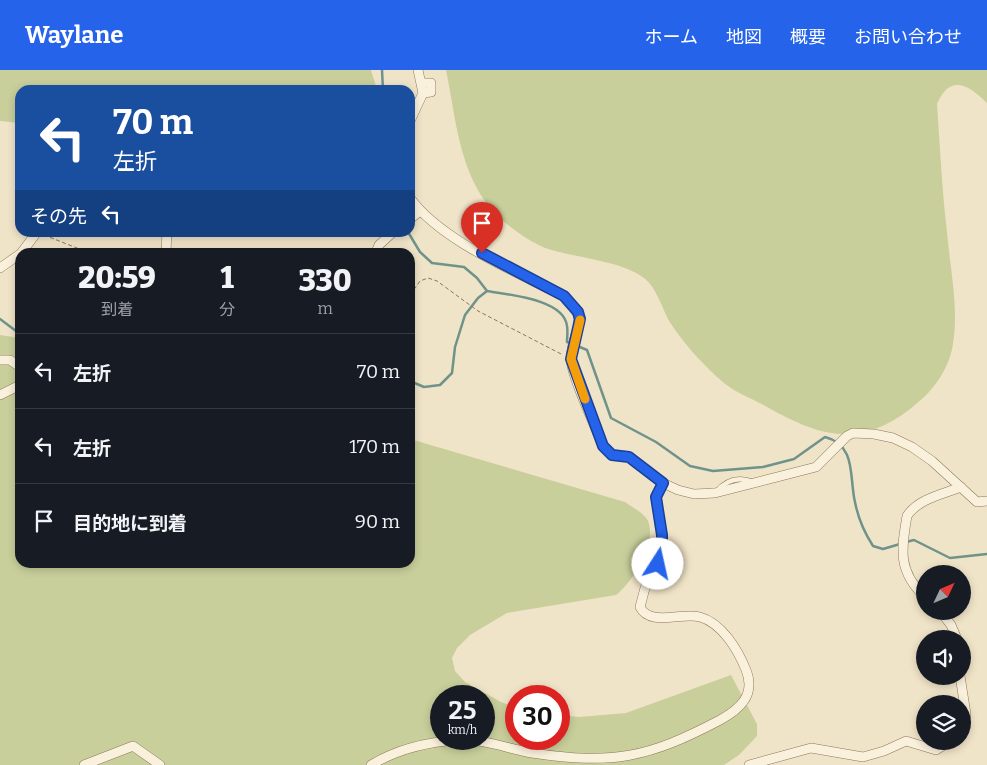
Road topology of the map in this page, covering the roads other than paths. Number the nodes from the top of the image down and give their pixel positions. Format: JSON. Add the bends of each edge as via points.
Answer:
{"nodes":[{"id":1,"x":418,"y":70,"type":"edge"},
{"id":2,"x":415,"y":108,"type":"edge"},
{"id":3,"x":415,"y":204,"type":"edge"},
{"id":4,"x":420,"y":211,"type":"junction"},
{"id":5,"x":415,"y":215,"type":"edge"},
{"id":6,"x":34,"y":237,"type":"edge"},
{"id":7,"x":388,"y":237,"type":"edge"},
{"id":8,"x":25,"y":248,"type":"edge"},
{"id":9,"x":378,"y":248,"type":"edge"},
{"id":10,"x":15,"y":257,"type":"edge"},
{"id":11,"x":0,"y":268,"type":"edge"},
{"id":12,"x":0,"y":360,"type":"edge"},
{"id":13,"x":15,"y":364,"type":"edge"},
{"id":14,"x":15,"y":388,"type":"edge"},
{"id":15,"x":0,"y":395,"type":"edge"},
{"id":16,"x":663,"y":483,"type":"junction"},
{"id":17,"x":961,"y":487,"type":"junction"},
{"id":18,"x":987,"y":501,"type":"edge"},
{"id":19,"x":916,"y":587,"type":"edge"},
{"id":20,"x":916,"y":743,"type":"edge"},
{"id":21,"x":84,"y":765,"type":"edge"},
{"id":22,"x":160,"y":765,"type":"edge"},
{"id":23,"x":371,"y":765,"type":"edge"},
{"id":24,"x":749,"y":765,"type":"edge"}],
"edges":[{"from":1,"to":2,"type":"street","via":[[423,88]]},
{"from":3,"to":4,"type":"street"},
{"from":4,"to":5,"type":"street"},
{"from":4,"to":16,"type":"street","via":[[469,246],[564,296],[573,304],[580,319],[571,359],[607,452],[629,457]]},
{"from":6,"to":8,"type":"street"},
{"from":7,"to":9,"type":"street"},
{"from":10,"to":11,"type":"street"},
{"from":12,"to":13,"type":"street"},
{"from":14,"to":15,"type":"street"},
{"from":16,"to":17,"type":"street","via":[[694,494],[755,484],[816,467],[841,440],[853,433],[892,438],[912,447]]},
{"from":16,"to":23,"type":"street","via":[[656,497],[662,551],[640,607],[652,617],[700,617],[720,629],[747,672],[748,695],[743,704],[679,742],[613,762],[557,758],[458,740],[385,756]]},
{"from":17,"to":18,"type":"street","via":[[977,502]]},
{"from":17,"to":19,"type":"street","via":[[922,502],[907,516],[903,566]]},
{"from":20,"to":24,"type":"street","via":[[906,740],[863,757],[811,748]]},
{"from":21,"to":22,"type":"street","via":[[133,746]]}]}
